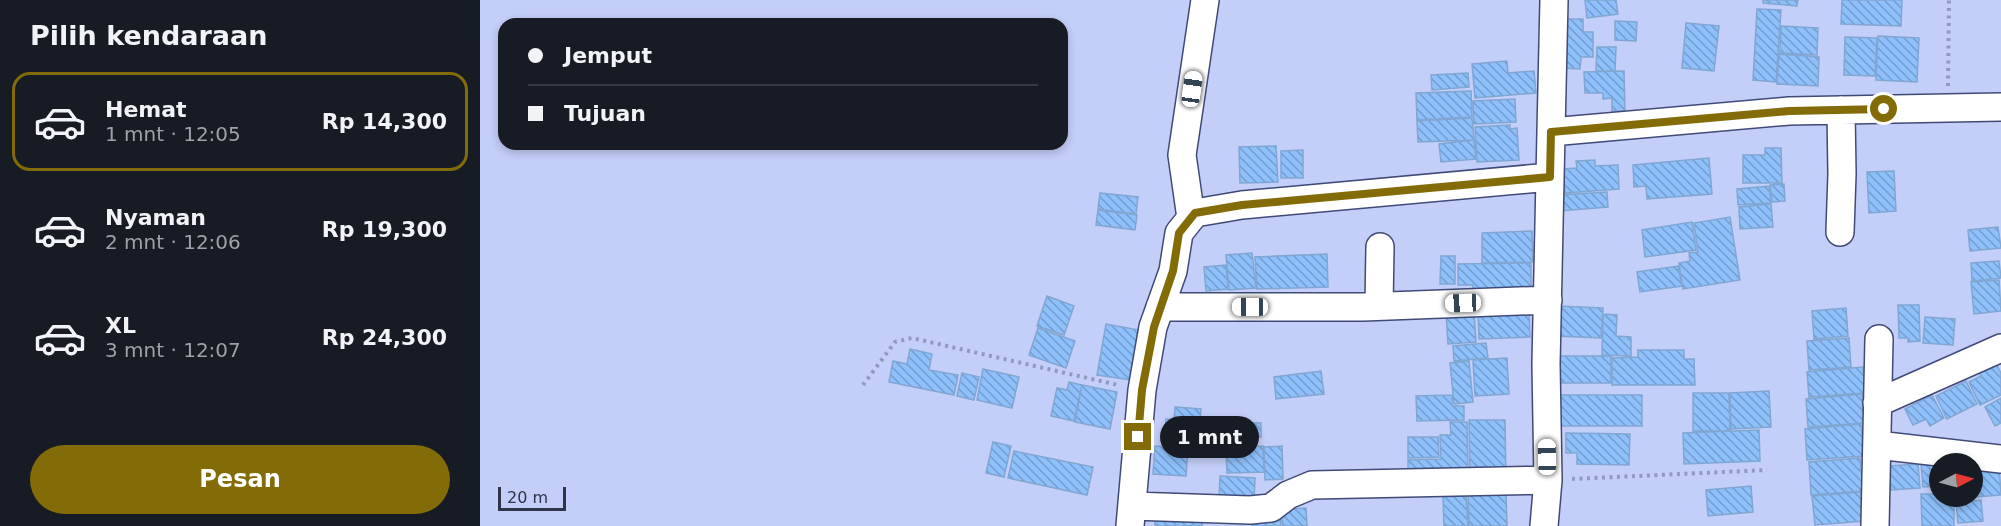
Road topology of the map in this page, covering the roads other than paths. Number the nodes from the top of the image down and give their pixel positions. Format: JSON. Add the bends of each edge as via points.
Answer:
{"nodes":[{"id":1,"x":1205,"y":0,"type":"edge"},
{"id":2,"x":1554,"y":0,"type":"edge"},
{"id":3,"x":2001,"y":107,"type":"edge"},
{"id":4,"x":1841,"y":110,"type":"junction"},
{"id":5,"x":1551,"y":132,"type":"junction"},
{"id":6,"x":1550,"y":177,"type":"junction"},
{"id":7,"x":1191,"y":218,"type":"junction"},
{"id":8,"x":1840,"y":232,"type":"dead end"},
{"id":9,"x":1380,"y":247,"type":"dead end"},
{"id":10,"x":1548,"y":300,"type":"junction"},
{"id":11,"x":1379,"y":306,"type":"junction"},
{"id":12,"x":1160,"y":307,"type":"junction"},
{"id":13,"x":1879,"y":339,"type":"dead end"},
{"id":14,"x":2001,"y":348,"type":"edge"},
{"id":15,"x":1878,"y":403,"type":"junction"},
{"id":16,"x":1877,"y":445,"type":"junction"},
{"id":17,"x":2000,"y":457,"type":"edge"},
{"id":18,"x":1548,"y":480,"type":"junction"},
{"id":19,"x":1131,"y":516,"type":"edge"},
{"id":20,"x":1544,"y":526,"type":"edge"},
{"id":21,"x":1875,"y":526,"type":"edge"}],
"edges":[{"from":1,"to":7,"type":"street","via":[[1182,155]]},
{"from":2,"to":5,"type":"street"},
{"from":3,"to":4,"type":"street"},
{"from":4,"to":5,"type":"street"},
{"from":4,"to":8,"type":"street"},
{"from":5,"to":6,"type":"street"},
{"from":6,"to":7,"type":"street","via":[[1242,205],[1195,213]]},
{"from":6,"to":10,"type":"street"},
{"from":7,"to":12,"type":"street","via":[[1179,233],[1173,271]]},
{"from":9,"to":11,"type":"street"},
{"from":10,"to":11,"type":"street"},
{"from":10,"to":18,"type":"street"},
{"from":11,"to":12,"type":"street"},
{"from":12,"to":19,"type":"street","via":[[1142,390]]},
{"from":13,"to":15,"type":"street"},
{"from":14,"to":15,"type":"street"},
{"from":15,"to":16,"type":"street"},
{"from":16,"to":17,"type":"street"},
{"from":16,"to":21,"type":"street"},
{"from":18,"to":19,"type":"street","via":[[1312,485],[1288,495],[1271,508]]},
{"from":18,"to":20,"type":"street"}]}
